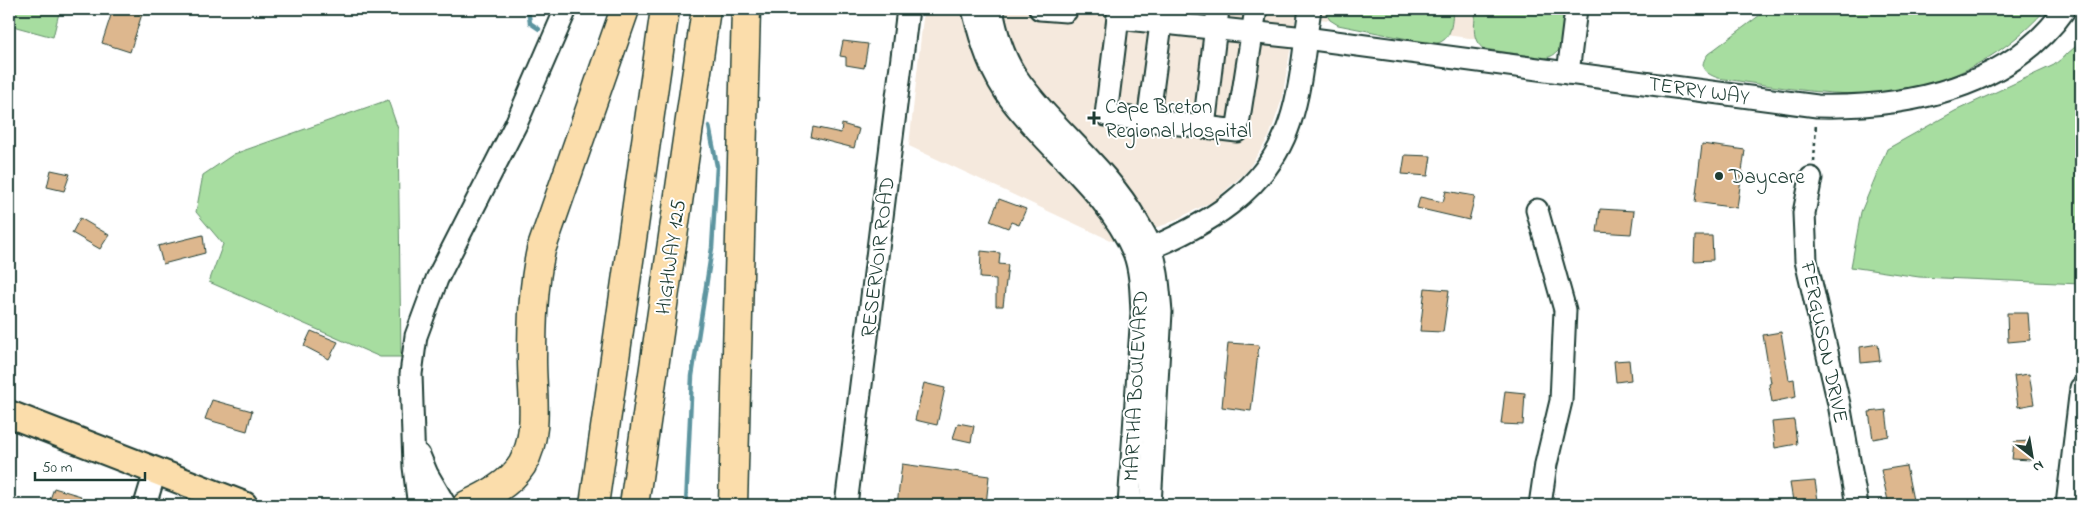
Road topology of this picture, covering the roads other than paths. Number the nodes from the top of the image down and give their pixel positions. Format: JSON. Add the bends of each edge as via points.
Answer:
{"nodes":[{"id":1,"x":566,"y":9,"type":"edge"},
{"id":2,"x":625,"y":9,"type":"edge"},
{"id":3,"x":665,"y":9,"type":"edge"},
{"id":4,"x":706,"y":9,"type":"edge"},
{"id":5,"x":746,"y":9,"type":"edge"},
{"id":6,"x":908,"y":9,"type":"edge"},
{"id":7,"x":974,"y":9,"type":"edge"},
{"id":8,"x":992,"y":9,"type":"edge"},
{"id":9,"x":1040,"y":9,"type":"edge"},
{"id":10,"x":1066,"y":9,"type":"edge"},
{"id":11,"x":1256,"y":9,"type":"edge"},
{"id":12,"x":1310,"y":9,"type":"edge"},
{"id":13,"x":1576,"y":9,"type":"edge"},
{"id":14,"x":2065,"y":9,"type":"edge"},
{"id":15,"x":1119,"y":13,"type":"edge"},
{"id":16,"x":1162,"y":16,"type":"edge"},
{"id":17,"x":1217,"y":19,"type":"edge"},
{"id":18,"x":1252,"y":32,"type":"junction"},
{"id":19,"x":1305,"y":38,"type":"junction"},
{"id":20,"x":1568,"y":73,"type":"junction"},
{"id":21,"x":1148,"y":120,"type":"junction"},
{"id":22,"x":1204,"y":127,"type":"junction"},
{"id":23,"x":1811,"y":178,"type":"road end"},
{"id":24,"x":1537,"y":210,"type":"dead end"},
{"id":25,"x":1143,"y":251,"type":"junction"},
{"id":26,"x":2081,"y":388,"type":"edge"},
{"id":27,"x":9,"y":414,"type":"edge"},
{"id":28,"x":1144,"y":428,"type":"junction"},
{"id":29,"x":414,"y":440,"type":"junction"},
{"id":30,"x":155,"y":472,"type":"junction"},
{"id":31,"x":234,"y":501,"type":"edge"},
{"id":32,"x":145,"y":505,"type":"edge"},
{"id":33,"x":263,"y":505,"type":"edge"},
{"id":34,"x":416,"y":505,"type":"edge"},
{"id":35,"x":445,"y":505,"type":"edge"},
{"id":36,"x":467,"y":505,"type":"edge"},
{"id":37,"x":594,"y":505,"type":"edge"},
{"id":38,"x":634,"y":505,"type":"edge"},
{"id":39,"x":734,"y":505,"type":"edge"},
{"id":40,"x":846,"y":505,"type":"edge"},
{"id":41,"x":1129,"y":505,"type":"edge"},
{"id":42,"x":1150,"y":505,"type":"edge"},
{"id":43,"x":1540,"y":505,"type":"edge"},
{"id":44,"x":1857,"y":505,"type":"edge"},
{"id":45,"x":2067,"y":505,"type":"edge"}],
"edges":[{"from":1,"to":29,"type":"street","via":[[516,124],[437,279],[416,336],[411,374]]},
{"from":2,"to":36,"type":"highway","via":[[541,250],[532,309],[534,412],[528,453],[521,467],[506,483]]},
{"from":3,"to":37,"type":"highway","name":"HIGHWAY 125"},
{"from":4,"to":38,"type":"highway","name":"HIGHWAY 125"},
{"from":5,"to":39,"type":"highway"},
{"from":6,"to":40,"type":"street","name":"RESERVOIR ROAD"},
{"from":7,"to":25,"type":"street","via":[[992,72],[1012,102],[1092,189]]},
{"from":8,"to":25,"type":"street","via":[[997,36],[1015,75],[1130,208]]},
{"from":9,"to":10,"type":"street"},
{"from":11,"to":18,"type":"street"},
{"from":12,"to":19,"type":"street"},
{"from":13,"to":20,"type":"street"},
{"from":14,"to":20,"type":"street","name":"TERRY WAY","via":[[2021,53],[1997,69],[1932,94],[1884,104],[1817,106]]},
{"from":15,"to":16,"type":"street","name":"TERRY WAY"},
{"from":15,"to":21,"type":"street","via":[[1106,115]]},
{"from":16,"to":17,"type":"street","name":"TERRY WAY"},
{"from":16,"to":21,"type":"street"},
{"from":17,"to":18,"type":"street","name":"TERRY WAY"},
{"from":17,"to":22,"type":"street"},
{"from":18,"to":19,"type":"street","name":"TERRY WAY"},
{"from":18,"to":22,"type":"street","via":[[1237,132]]},
{"from":19,"to":20,"type":"street","name":"TERRY WAY"},
{"from":19,"to":25,"type":"street","via":[[1290,121],[1280,146],[1262,174],[1220,212],[1192,229]]},
{"from":21,"to":22,"type":"street"},
{"from":23,"to":44,"type":"street","name":"FERGUSON DRIVE","via":[[1804,213],[1806,261],[1839,404]]},
{"from":24,"to":43,"type":"street","via":[[1565,310],[1560,401]]},
{"from":25,"to":28,"type":"street","name":"MARTHA BOULEVARD","via":[[1158,282],[1161,312]]},
{"from":26,"to":45,"type":"street"},
{"from":27,"to":30,"type":"main road"},
{"from":28,"to":41,"type":"street","name":"MARTHA BOULEVARD"},
{"from":28,"to":42,"type":"street","name":"MARTHA BOULEVARD"},
{"from":29,"to":34,"type":"street"},
{"from":29,"to":35,"type":"street","via":[[427,474]]},
{"from":30,"to":31,"type":"main road"},
{"from":30,"to":32,"type":"street"},
{"from":31,"to":33,"type":"main road"}]}
